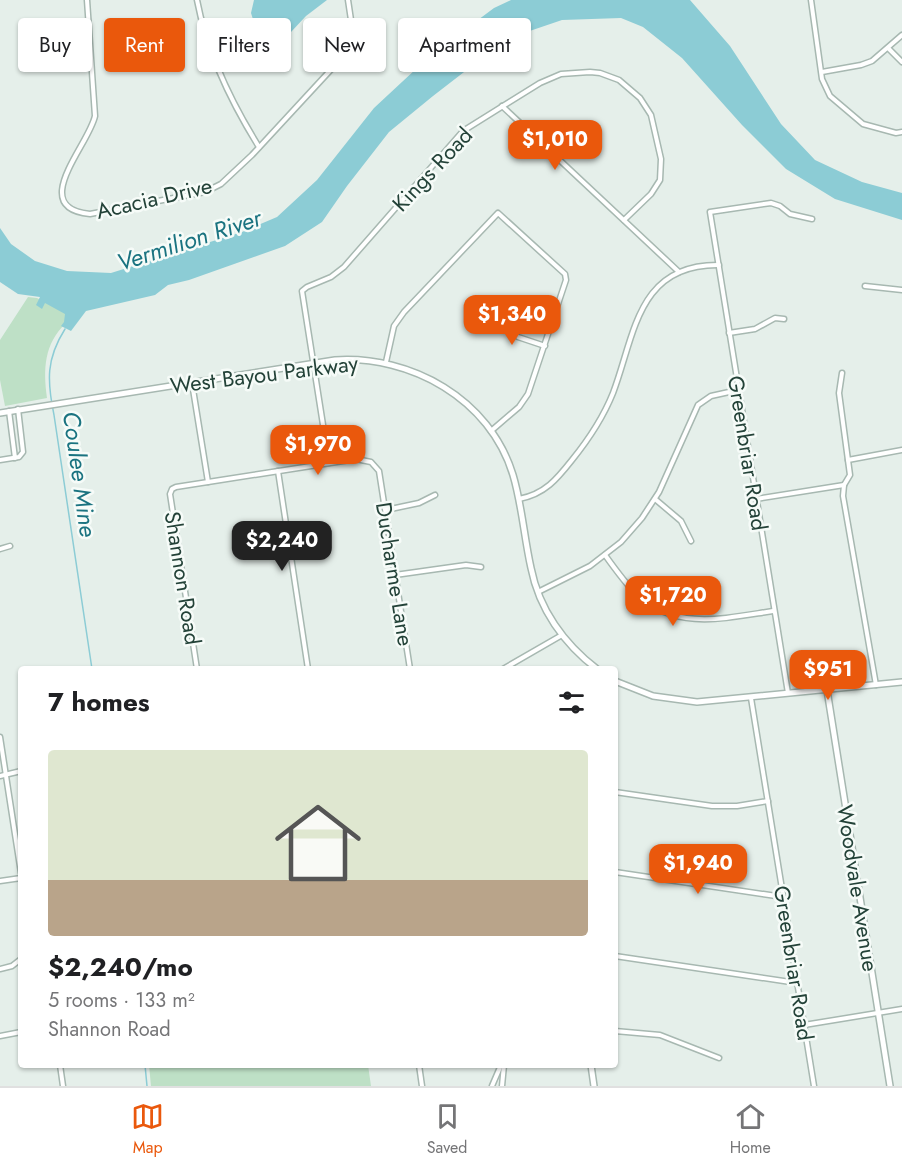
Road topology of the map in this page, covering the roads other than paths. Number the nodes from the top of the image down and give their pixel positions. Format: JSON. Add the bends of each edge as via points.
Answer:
{"nodes":[{"id":1,"x":87,"y":0,"type":"edge"},
{"id":2,"x":197,"y":0,"type":"edge"},
{"id":3,"x":348,"y":0,"type":"edge"},
{"id":4,"x":811,"y":0,"type":"edge"},
{"id":5,"x":902,"y":35,"type":"edge"},
{"id":6,"x":888,"y":48,"type":"junction"},
{"id":7,"x":902,"y":62,"type":"edge"},
{"id":8,"x":822,"y":72,"type":"junction"},
{"id":9,"x":502,"y":106,"type":"junction"},
{"id":10,"x":902,"y":132,"type":"edge"},
{"id":11,"x":259,"y":147,"type":"junction"},
{"id":12,"x":812,"y":219,"type":"dead end"},
{"id":13,"x":624,"y":220,"type":"junction"},
{"id":14,"x":719,"y":265,"type":"junction"},
{"id":15,"x":679,"y":272,"type":"junction"},
{"id":16,"x":865,"y":286,"type":"dead end"},
{"id":17,"x":902,"y":290,"type":"edge"},
{"id":18,"x":494,"y":318,"type":"dead end"},
{"id":19,"x":784,"y":319,"type":"dead end"},
{"id":20,"x":729,"y":333,"type":"junction"},
{"id":21,"x":545,"y":346,"type":"junction"},
{"id":22,"x":386,"y":362,"type":"junction"},
{"id":23,"x":313,"y":363,"type":"junction"},
{"id":24,"x":842,"y":373,"type":"dead end"},
{"id":25,"x":192,"y":382,"type":"junction"},
{"id":26,"x":738,"y":390,"type":"junction"},
{"id":27,"x":18,"y":409,"type":"junction"},
{"id":28,"x":9,"y":411,"type":"junction"},
{"id":29,"x":0,"y":413,"type":"edge"},
{"id":30,"x":491,"y":431,"type":"junction"},
{"id":31,"x":902,"y":450,"type":"edge"},
{"id":32,"x":15,"y":458,"type":"junction"},
{"id":33,"x":356,"y":459,"type":"joint"},
{"id":34,"x":0,"y":460,"type":"edge"},
{"id":35,"x":848,"y":460,"type":"junction"},
{"id":36,"x":329,"y":463,"type":"junction"},
{"id":37,"x":278,"y":471,"type":"junction"},
{"id":38,"x":208,"y":482,"type":"junction"},
{"id":39,"x":844,"y":485,"type":"junction"},
{"id":40,"x":435,"y":495,"type":"dead end"},
{"id":41,"x":656,"y":499,"type":"junction"},
{"id":42,"x":756,"y":499,"type":"junction"},
{"id":43,"x":519,"y":500,"type":"junction"},
{"id":44,"x":386,"y":510,"type":"junction"},
{"id":45,"x":691,"y":541,"type":"dead end"},
{"id":46,"x":10,"y":546,"type":"dead end"},
{"id":47,"x":0,"y":549,"type":"edge"},
{"id":48,"x":605,"y":555,"type":"junction"},
{"id":49,"x":481,"y":567,"type":"dead end"},
{"id":50,"x":395,"y":575,"type":"junction"},
{"id":51,"x":538,"y":592,"type":"junction"},
{"id":52,"x":774,"y":610,"type":"junction"},
{"id":53,"x":562,"y":635,"type":"junction"},
{"id":54,"x":196,"y":666,"type":"edge"},
{"id":55,"x":308,"y":666,"type":"edge"},
{"id":56,"x":410,"y":666,"type":"edge"},
{"id":57,"x":508,"y":666,"type":"edge"},
{"id":58,"x":593,"y":666,"type":"edge"},
{"id":59,"x":618,"y":682,"type":"edge"},
{"id":60,"x":902,"y":682,"type":"edge"},
{"id":61,"x":876,"y":685,"type":"junction"},
{"id":62,"x":827,"y":690,"type":"junction"},
{"id":63,"x":788,"y":694,"type":"junction"},
{"id":64,"x":751,"y":698,"type":"junction"},
{"id":65,"x":0,"y":737,"type":"edge"},
{"id":66,"x":18,"y":772,"type":"edge"},
{"id":67,"x":6,"y":775,"type":"junction"},
{"id":68,"x":0,"y":776,"type":"edge"},
{"id":69,"x":618,"y":792,"type":"edge"},
{"id":70,"x":768,"y":801,"type":"junction"},
{"id":71,"x":18,"y":853,"type":"edge"},
{"id":72,"x":618,"y":872,"type":"edge"},
{"id":73,"x":18,"y":878,"type":"edge"},
{"id":74,"x":0,"y":881,"type":"edge"},
{"id":75,"x":783,"y":897,"type":"junction"},
{"id":76,"x":618,"y":956,"type":"edge"},
{"id":77,"x":18,"y":961,"type":"edge"},
{"id":78,"x":0,"y":969,"type":"edge"},
{"id":79,"x":797,"y":983,"type":"junction"},
{"id":80,"x":902,"y":1009,"type":"edge"},
{"id":81,"x":878,"y":1013,"type":"junction"},
{"id":82,"x":804,"y":1025,"type":"junction"},
{"id":83,"x":618,"y":1031,"type":"edge"},
{"id":84,"x":18,"y":1033,"type":"edge"},
{"id":85,"x":0,"y":1036,"type":"edge"},
{"id":86,"x":719,"y":1058,"type":"dead end"},
{"id":87,"x":60,"y":1068,"type":"edge"},
{"id":88,"x":419,"y":1068,"type":"edge"},
{"id":89,"x":501,"y":1068,"type":"edge"},
{"id":90,"x":502,"y":1068,"type":"edge"},
{"id":91,"x":591,"y":1068,"type":"edge"},
{"id":92,"x":63,"y":1086,"type":"edge"},
{"id":93,"x":422,"y":1086,"type":"edge"},
{"id":94,"x":492,"y":1086,"type":"edge"},
{"id":95,"x":502,"y":1086,"type":"edge"},
{"id":96,"x":594,"y":1086,"type":"edge"},
{"id":97,"x":814,"y":1086,"type":"edge"},
{"id":98,"x":890,"y":1086,"type":"edge"}],
"edges":[{"from":1,"to":11,"type":"street","name":"Acacia Drive","via":[[95,116],[63,183],[61,193],[68,207],[98,214],[205,192],[221,184]]},
{"from":2,"to":11,"type":"street","via":[[214,60]]},
{"from":3,"to":11,"type":"street","name":"Acacia Drive","via":[[353,44]]},
{"from":4,"to":8,"type":"street"},
{"from":5,"to":6,"type":"street"},
{"from":6,"to":7,"type":"street"},
{"from":6,"to":8,"type":"street","via":[[866,63]]},
{"from":8,"to":10,"type":"street","via":[[830,96],[856,120],[867,126]]},
{"from":9,"to":13,"type":"street"},
{"from":9,"to":13,"type":"street","name":"Kings Road","via":[[547,79],[571,72],[600,73],[632,90],[654,120],[662,173],[657,187]]},
{"from":9,"to":23,"type":"street","name":"Kings Road","via":[[458,136],[344,267],[303,289]]},
{"from":12,"to":14,"type":"street","name":"Greenbriar Road","via":[[790,214],[771,203],[710,212]]},
{"from":13,"to":15,"type":"street"},
{"from":14,"to":15,"type":"street"},
{"from":14,"to":20,"type":"street","name":"Greenbriar Road"},
{"from":15,"to":43,"type":"street","via":[[655,290],[642,307],[613,392],[593,432],[552,484]]},
{"from":16,"to":17,"type":"street"},
{"from":18,"to":21,"type":"street","via":[[518,337]]},
{"from":19,"to":20,"type":"street","via":[[775,318],[755,329]]},
{"from":20,"to":26,"type":"street","name":"Greenbriar Road"},
{"from":21,"to":22,"type":"street","via":[[566,274],[498,213],[398,320]]},
{"from":21,"to":30,"type":"street","via":[[524,400]]},
{"from":22,"to":23,"type":"street","name":"West Bayou Parkway","via":[[350,359]]},
{"from":22,"to":30,"type":"street","name":"West Bayou Parkway","via":[[443,386],[471,408]]},
{"from":23,"to":25,"type":"street","name":"West Bayou Parkway"},
{"from":23,"to":36,"type":"street","name":"Kings Road"},
{"from":24,"to":35,"type":"street","via":[[839,393]]},
{"from":25,"to":27,"type":"street","name":"West Bayou Parkway"},
{"from":25,"to":38,"type":"street"},
{"from":26,"to":41,"type":"street","via":[[711,396],[698,405]]},
{"from":26,"to":42,"type":"street","name":"Greenbriar Road"},
{"from":27,"to":28,"type":"street","name":"West Bayou Parkway"},
{"from":27,"to":32,"type":"street","via":[[24,449]]},
{"from":28,"to":29,"type":"street","name":"West Bayou Parkway"},
{"from":28,"to":32,"type":"street"},
{"from":30,"to":43,"type":"street","name":"West Bayou Parkway","via":[[510,467]]},
{"from":31,"to":35,"type":"street"},
{"from":32,"to":34,"type":"street"},
{"from":33,"to":36,"type":"street","name":"Shannon Road"},
{"from":33,"to":44,"type":"street","name":"Ducharme Lane","via":[[368,460],[377,467]]},
{"from":35,"to":39,"type":"street","via":[[849,476]]},
{"from":36,"to":37,"type":"street","name":"Shannon Road"},
{"from":37,"to":38,"type":"street","name":"Shannon Road"},
{"from":37,"to":55,"type":"street"},
{"from":38,"to":54,"type":"street","name":"Shannon Road","via":[[176,487],[170,494]]},
{"from":39,"to":42,"type":"street"},
{"from":39,"to":61,"type":"street"},
{"from":40,"to":44,"type":"street"},
{"from":41,"to":45,"type":"street","via":[[681,520]]},
{"from":41,"to":48,"type":"street","via":[[636,526]]},
{"from":42,"to":52,"type":"street","name":"Greenbriar Road"},
{"from":43,"to":51,"type":"street","name":"West Bayou Parkway"},
{"from":44,"to":50,"type":"street","name":"Ducharme Lane"},
{"from":46,"to":47,"type":"street"},
{"from":48,"to":51,"type":"street"},
{"from":48,"to":52,"type":"street","via":[[637,594],[670,614],[712,620]]},
{"from":49,"to":50,"type":"street","via":[[466,565]]},
{"from":50,"to":56,"type":"street","name":"Ducharme Lane"},
{"from":51,"to":53,"type":"street","name":"West Bayou Parkway"},
{"from":52,"to":63,"type":"street","name":"Greenbriar Road"},
{"from":53,"to":57,"type":"street"},
{"from":53,"to":58,"type":"street","name":"West Bayou Parkway"},
{"from":59,"to":64,"type":"street","via":[[681,702]]},
{"from":60,"to":61,"type":"street"},
{"from":61,"to":62,"type":"street"},
{"from":62,"to":63,"type":"street"},
{"from":62,"to":81,"type":"street","name":"Woodvale Avenue"},
{"from":63,"to":64,"type":"street"},
{"from":64,"to":70,"type":"street","name":"Greenbriar Road"},
{"from":65,"to":67,"type":"street"},
{"from":66,"to":67,"type":"street"},
{"from":67,"to":68,"type":"street"},
{"from":67,"to":71,"type":"street"},
{"from":69,"to":70,"type":"street","via":[[712,806]]},
{"from":70,"to":75,"type":"street","name":"Greenbriar Road"},
{"from":72,"to":75,"type":"street"},
{"from":73,"to":74,"type":"street"},
{"from":75,"to":79,"type":"street","name":"Greenbriar Road"},
{"from":76,"to":79,"type":"street"},
{"from":77,"to":78,"type":"street"},
{"from":79,"to":82,"type":"street","name":"Greenbriar Road"},
{"from":80,"to":81,"type":"street"},
{"from":81,"to":82,"type":"street"},
{"from":81,"to":98,"type":"street","name":"Woodvale Avenue"},
{"from":82,"to":97,"type":"street","name":"Greenbriar Road"},
{"from":83,"to":86,"type":"street","via":[[660,1035]]},
{"from":84,"to":85,"type":"street"},
{"from":87,"to":92,"type":"street"},
{"from":88,"to":93,"type":"street"},
{"from":89,"to":94,"type":"street"},
{"from":90,"to":95,"type":"street"},
{"from":91,"to":96,"type":"street"}]}
